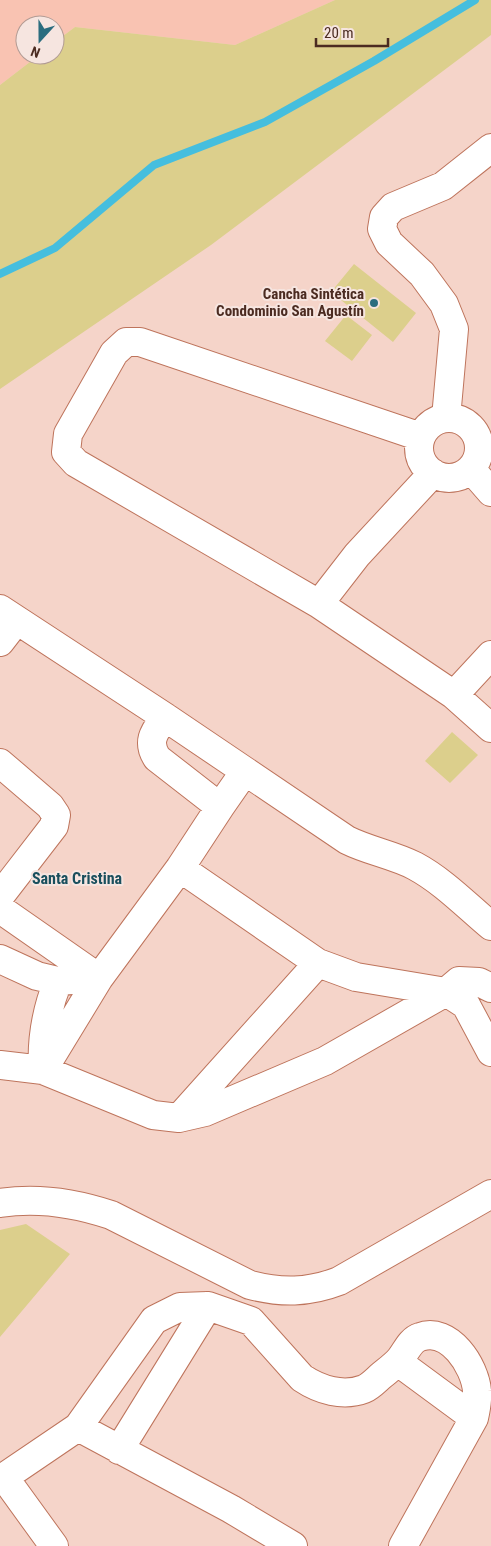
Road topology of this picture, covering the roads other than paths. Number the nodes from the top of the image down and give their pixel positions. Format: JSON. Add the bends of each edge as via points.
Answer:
{"nodes":[{"id":1,"x":491,"y":148,"type":"edge"},
{"id":2,"x":446,"y":418,"type":"junction"},
{"id":3,"x":482,"y":424,"type":"edge"},
{"id":4,"x":421,"y":436,"type":"junction"},
{"id":5,"x":471,"y":469,"type":"junction"},
{"id":6,"x":433,"y":473,"type":"junction"},
{"id":7,"x":491,"y":492,"type":"edge"},
{"id":8,"x":319,"y":604,"type":"junction"},
{"id":9,"x":8,"y":614,"type":"edge"},
{"id":10,"x":0,"y":642,"type":"edge"},
{"id":11,"x":491,"y":655,"type":"edge"},
{"id":12,"x":454,"y":695,"type":"junction"},
{"id":13,"x":165,"y":717,"type":"junction"},
{"id":14,"x":491,"y":728,"type":"edge"},
{"id":15,"x":0,"y":763,"type":"edge"},
{"id":16,"x":245,"y":771,"type":"junction"},
{"id":17,"x":220,"y":807,"type":"junction"},
{"id":18,"x":180,"y":868,"type":"junction"},
{"id":19,"x":0,"y":896,"type":"edge"},
{"id":20,"x":0,"y":909,"type":"edge"},
{"id":21,"x":491,"y":926,"type":"edge"},
{"id":22,"x":0,"y":959,"type":"edge"},
{"id":23,"x":318,"y":963,"type":"junction"},
{"id":24,"x":99,"y":978,"type":"junction"},
{"id":25,"x":58,"y":981,"type":"junction"},
{"id":26,"x":491,"y":988,"type":"edge"},
{"id":27,"x":446,"y":992,"type":"junction"},
{"id":28,"x":491,"y":1052,"type":"edge"},
{"id":29,"x":0,"y":1065,"type":"edge"},
{"id":30,"x":43,"y":1070,"type":"junction"},
{"id":31,"x":179,"y":1118,"type":"junction"},
{"id":32,"x":491,"y":1194,"type":"edge"},
{"id":33,"x":0,"y":1203,"type":"edge"},
{"id":34,"x":208,"y":1306,"type":"junction"},
{"id":35,"x":398,"y":1362,"type":"junction"},
{"id":36,"x":474,"y":1418,"type":"junction"},
{"id":37,"x":78,"y":1427,"type":"junction"},
{"id":38,"x":119,"y":1450,"type":"junction"},
{"id":39,"x":2,"y":1479,"type":"edge"},
{"id":40,"x":54,"y":1546,"type":"edge"},
{"id":41,"x":293,"y":1546,"type":"edge"},
{"id":42,"x":403,"y":1546,"type":"edge"}],
"edges":[{"from":1,"to":2,"type":"street","via":[[443,186],[392,207],[384,217],[382,229],[389,243],[422,274],[444,304],[454,329]]},
{"from":2,"to":3,"type":"street"},
{"from":2,"to":4,"type":"street","via":[[435,421]]},
{"from":3,"to":5,"type":"street","via":[[479,452]]},
{"from":4,"to":6,"type":"street","via":[[420,454]]},
{"from":4,"to":8,"type":"street","via":[[140,342],[126,342],[114,353],[68,434],[66,452],[76,464]]},
{"from":5,"to":6,"type":"street","via":[[453,478],[442,478]]},
{"from":5,"to":7,"type":"street"},
{"from":6,"to":8,"type":"street","via":[[357,555]]},
{"from":8,"to":12,"type":"street"},
{"from":9,"to":10,"type":"street"},
{"from":9,"to":13,"type":"street"},
{"from":11,"to":12,"type":"street"},
{"from":12,"to":14,"type":"street"},
{"from":13,"to":16,"type":"street"},
{"from":13,"to":17,"type":"street","via":[[152,734],[157,758]]},
{"from":15,"to":19,"type":"street","via":[[50,806],[56,815],[54,826]]},
{"from":16,"to":17,"type":"street"},
{"from":16,"to":21,"type":"street","via":[[346,840],[413,864]]},
{"from":17,"to":18,"type":"street"},
{"from":18,"to":23,"type":"street"},
{"from":18,"to":24,"type":"street"},
{"from":20,"to":24,"type":"street"},
{"from":22,"to":25,"type":"street"},
{"from":23,"to":27,"type":"street","via":[[356,977]]},
{"from":23,"to":31,"type":"street"},
{"from":24,"to":25,"type":"street"},
{"from":24,"to":30,"type":"street"},
{"from":25,"to":30,"type":"street","via":[[44,1025],[41,1047]]},
{"from":26,"to":27,"type":"street","via":[[464,980]]},
{"from":27,"to":28,"type":"street","via":[[466,1005]]},
{"from":27,"to":31,"type":"street","via":[[325,1061],[205,1112]]},
{"from":29,"to":30,"type":"street"},
{"from":30,"to":31,"type":"street","via":[[153,1115]]},
{"from":32,"to":33,"type":"street","via":[[339,1281],[291,1292],[250,1285],[111,1215],[38,1200]]},
{"from":34,"to":35,"type":"street","via":[[251,1321],[302,1378],[322,1389],[344,1393],[366,1388]]},
{"from":34,"to":37,"type":"street","via":[[180,1307],[154,1320]]},
{"from":34,"to":38,"type":"street"},
{"from":35,"to":36,"type":"street"},
{"from":35,"to":36,"type":"street","via":[[414,1339],[422,1336],[438,1337],[450,1343],[468,1363],[474,1376],[477,1404]]},
{"from":36,"to":42,"type":"street"},
{"from":37,"to":38,"type":"street"},
{"from":37,"to":39,"type":"street"},
{"from":38,"to":41,"type":"street"},
{"from":39,"to":40,"type":"street"}]}
